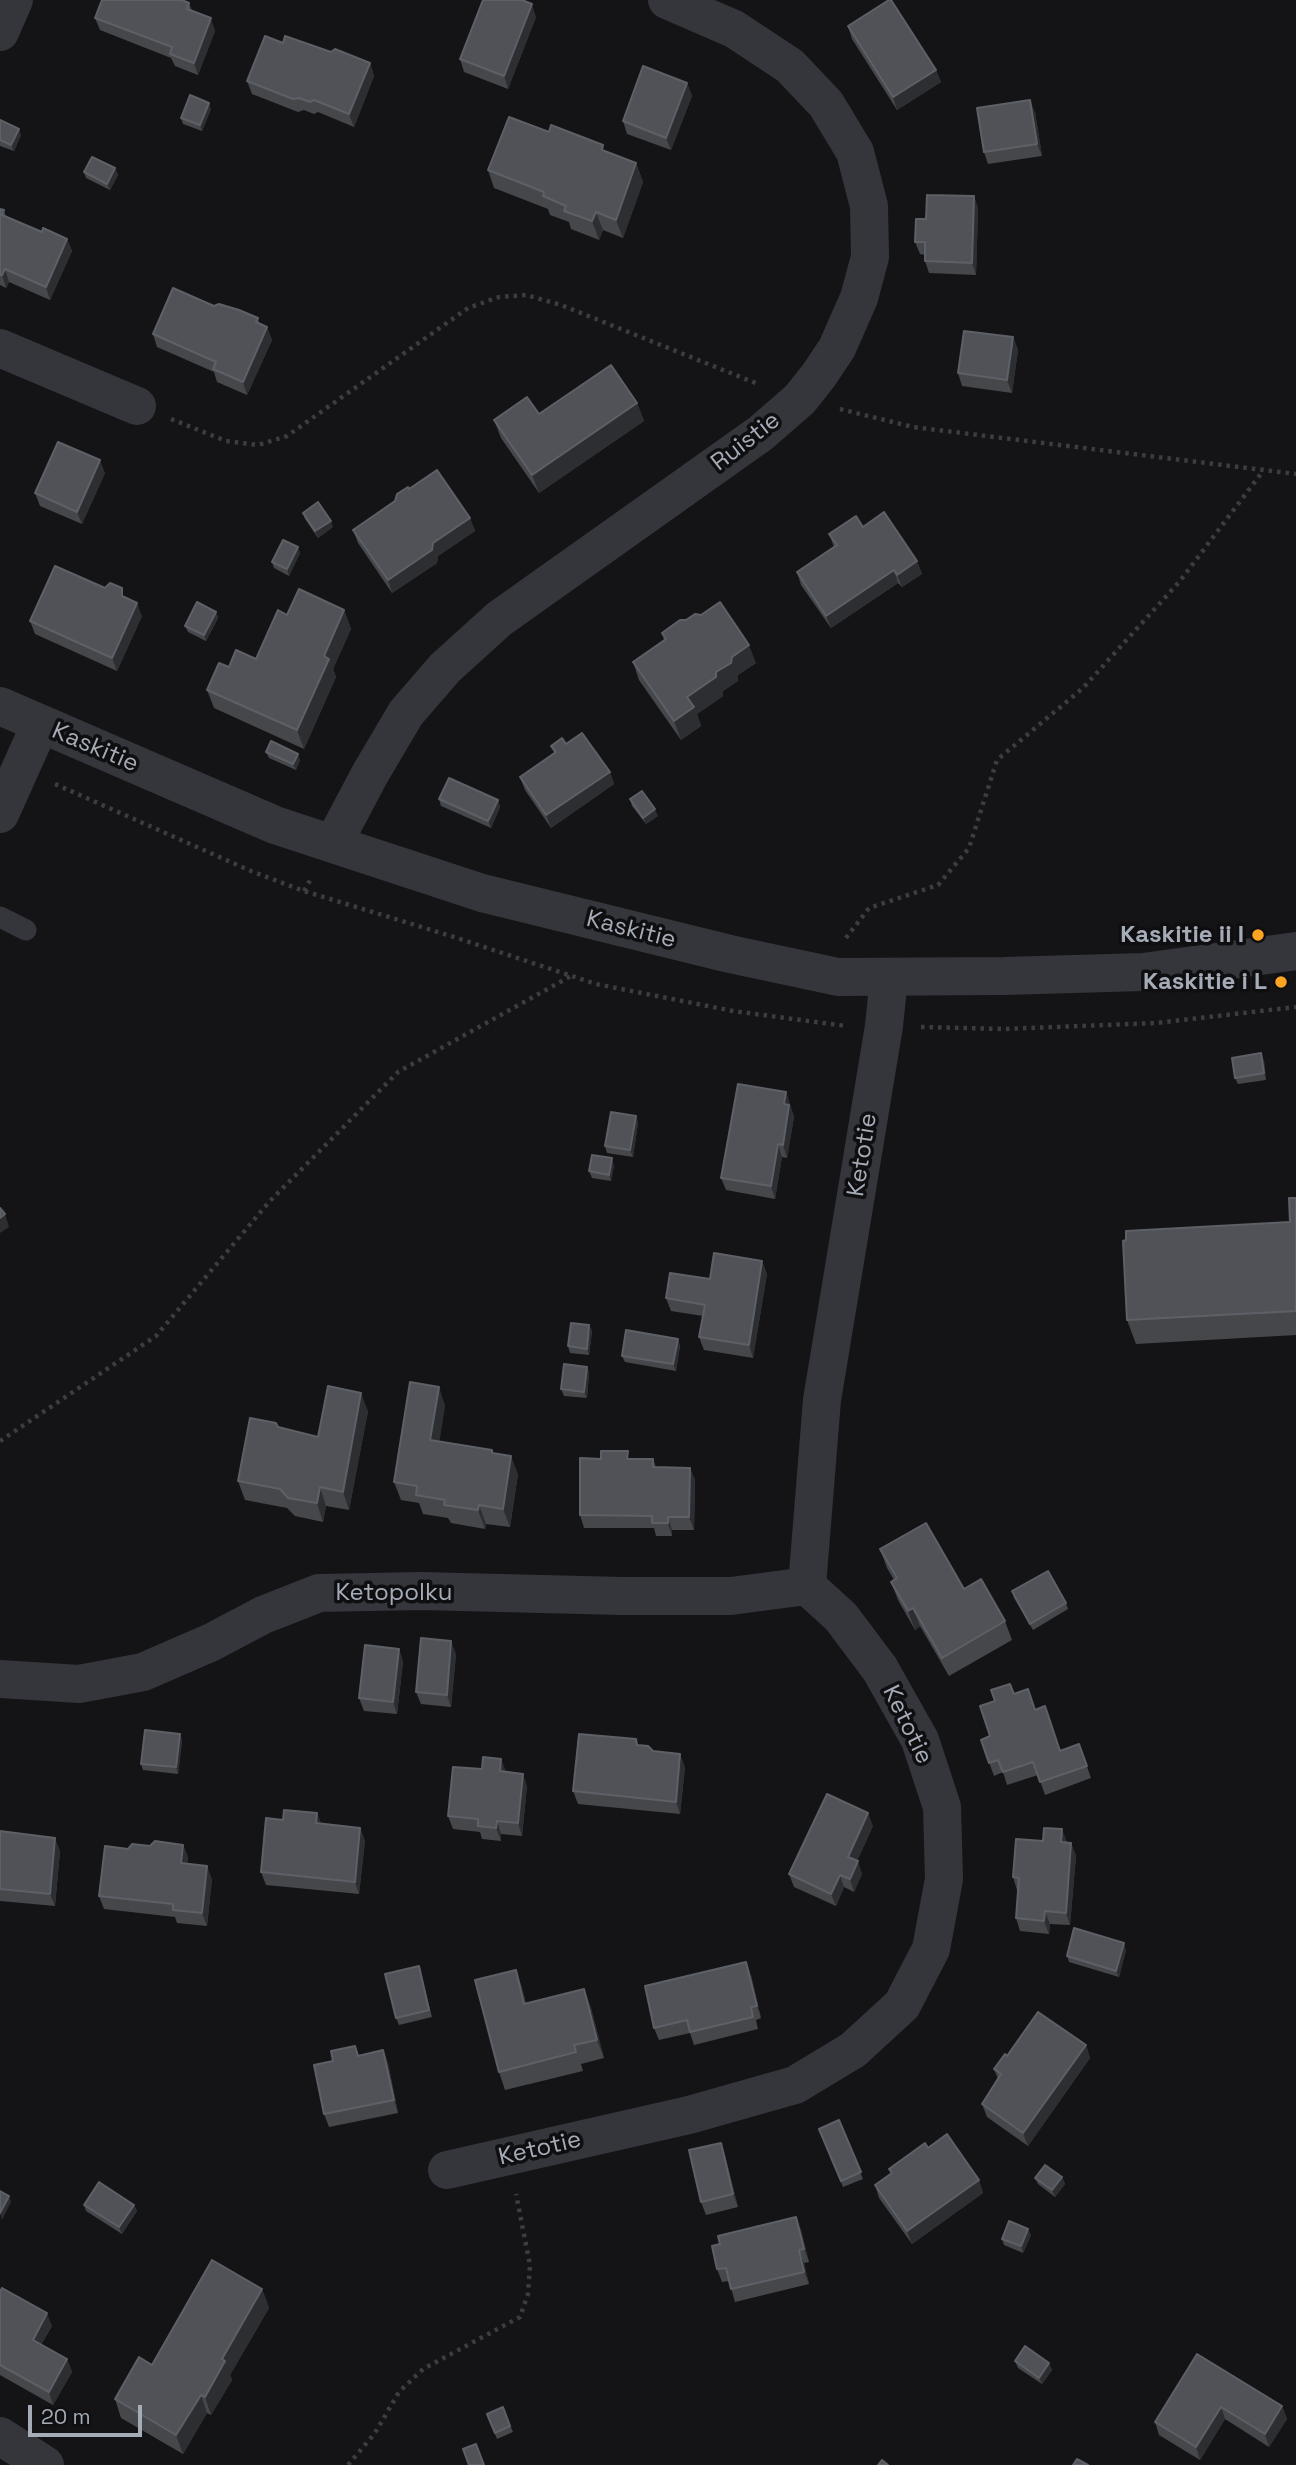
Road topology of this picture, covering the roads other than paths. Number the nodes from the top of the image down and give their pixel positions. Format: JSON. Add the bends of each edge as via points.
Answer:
{"nodes":[{"id":1,"x":14,"y":0,"type":"edge"},
{"id":2,"x":667,"y":0,"type":"edge"},
{"id":3,"x":0,"y":32,"type":"edge"},
{"id":4,"x":0,"y":348,"type":"edge"},
{"id":5,"x":137,"y":406,"type":"road end"},
{"id":6,"x":0,"y":706,"type":"edge"},
{"id":7,"x":40,"y":725,"type":"junction"},
{"id":8,"x":0,"y":814,"type":"edge"},
{"id":9,"x":334,"y":842,"type":"junction"},
{"id":10,"x":0,"y":917,"type":"edge"},
{"id":11,"x":26,"y":930,"type":"dead end"},
{"id":12,"x":1296,"y":951,"type":"edge"},
{"id":13,"x":889,"y":977,"type":"junction"},
{"id":14,"x":807,"y":1586,"type":"junction"},
{"id":15,"x":0,"y":1678,"type":"edge"},
{"id":16,"x":447,"y":2170,"type":"dead end"},
{"id":17,"x":0,"y":2436,"type":"edge"},
{"id":18,"x":45,"y":2465,"type":"edge"}],
"edges":[{"from":1,"to":3,"type":"street"},
{"from":2,"to":9,"type":"street","name":"Ruistie","via":[[734,29],[790,66],[826,104],[855,152],[869,206],[870,257],[859,298],[837,348],[800,399],[761,433],[499,619],[445,668],[406,713]]},
{"from":4,"to":5,"type":"street"},
{"from":6,"to":7,"type":"street","name":"Kaskitie"},
{"from":7,"to":8,"type":"street"},
{"from":7,"to":9,"type":"street","name":"Kaskitie","via":[[275,825]]},
{"from":9,"to":13,"type":"street","name":"Kaskitie","via":[[482,893],[730,954],[838,977]]},
{"from":10,"to":11,"type":"lane"},
{"from":12,"to":13,"type":"street","name":"Kaskitie","via":[[1143,972]]},
{"from":13,"to":14,"type":"street","name":"Ketotie","via":[[822,1400]]},
{"from":14,"to":15,"type":"street","name":"Ketopolku","via":[[731,1596],[318,1593],[143,1672],[79,1684]]},
{"from":14,"to":16,"type":"street","name":"Ketotie","via":[[841,1616],[880,1669],[920,1740],[942,1807],[944,1879],[931,1949],[902,2006],[853,2050],[795,2085],[689,2115]]},
{"from":17,"to":18,"type":"street"}]}
